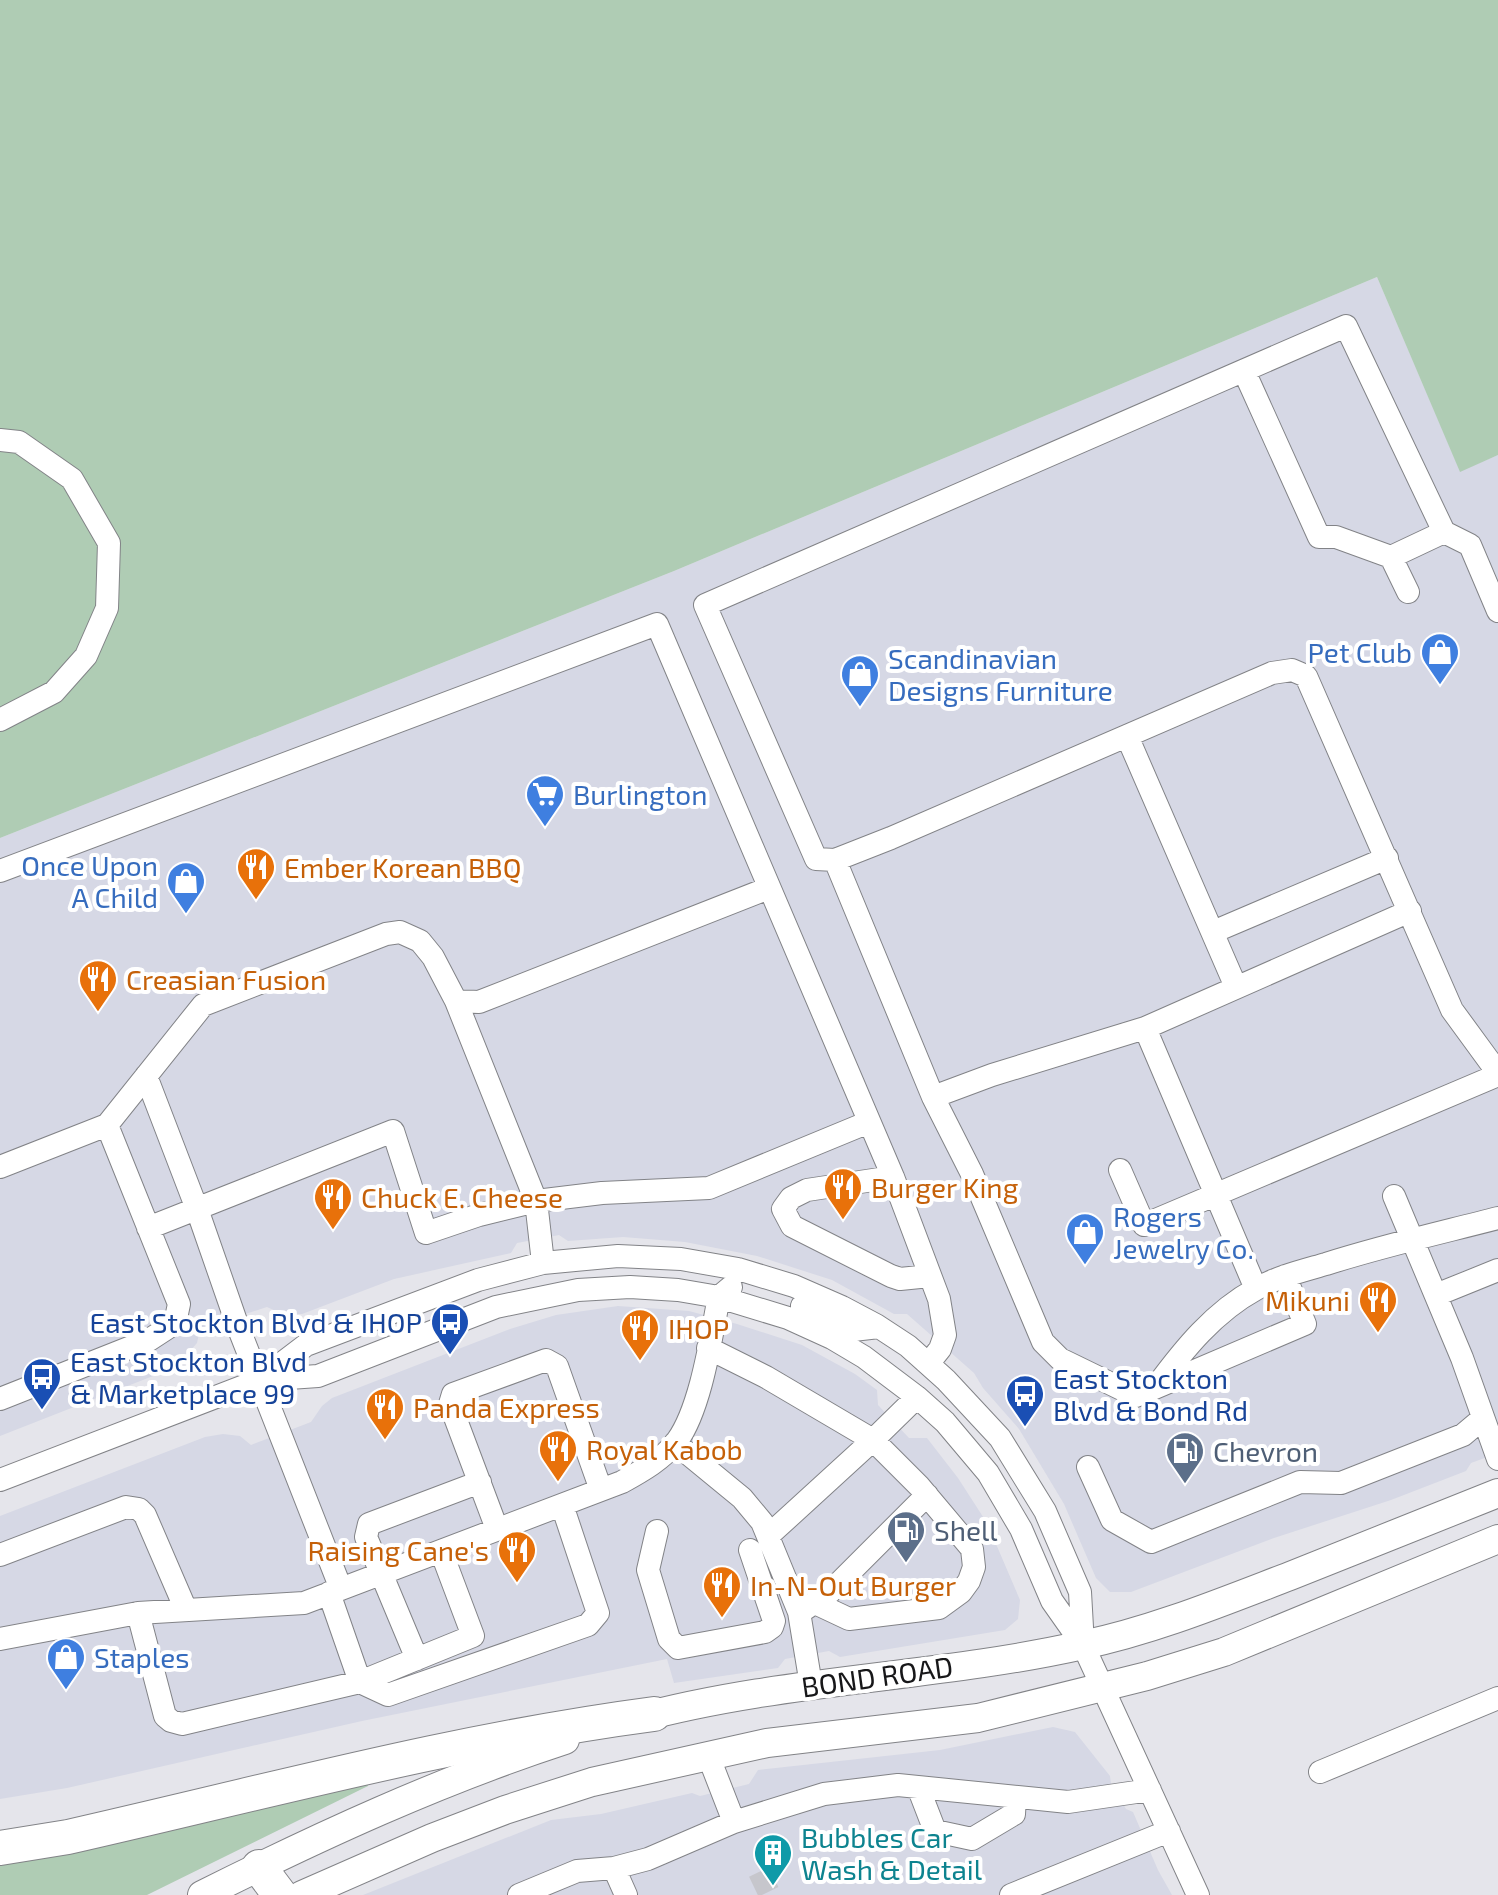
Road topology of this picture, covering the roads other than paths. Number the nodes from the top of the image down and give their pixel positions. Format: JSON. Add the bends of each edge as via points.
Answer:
{"nodes":[{"id":1,"x":1244,"y":371,"type":"junction"},
{"id":2,"x":0,"y":440,"type":"edge"},
{"id":3,"x":1444,"y":532,"type":"junction"},
{"id":4,"x":1391,"y":557,"type":"junction"},
{"id":5,"x":1408,"y":592,"type":"dead end"},
{"id":6,"x":1498,"y":611,"type":"edge"},
{"id":7,"x":0,"y":720,"type":"edge"},
{"id":8,"x":1127,"y":736,"type":"junction"},
{"id":9,"x":1387,"y":858,"type":"junction"},
{"id":10,"x":835,"y":860,"type":"junction"},
{"id":11,"x":0,"y":871,"type":"edge"},
{"id":12,"x":769,"y":888,"type":"junction"},
{"id":13,"x":1410,"y":911,"type":"junction"},
{"id":14,"x":1213,"y":932,"type":"junction"},
{"id":15,"x":1236,"y":987,"type":"junction"},
{"id":16,"x":456,"y":1001,"type":"junction"},
{"id":17,"x":1145,"y":1028,"type":"junction"},
{"id":18,"x":1498,"y":1074,"type":"edge"},
{"id":19,"x":146,"y":1076,"type":"junction"},
{"id":20,"x":933,"y":1097,"type":"junction"},
{"id":21,"x":869,"y":1122,"type":"junction"},
{"id":22,"x":107,"y":1125,"type":"junction"},
{"id":23,"x":0,"y":1167,"type":"edge"},
{"id":24,"x":1120,"y":1170,"type":"dead end"},
{"id":25,"x":893,"y":1177,"type":"junction"},
{"id":26,"x":1217,"y":1194,"type":"junction"},
{"id":27,"x":1394,"y":1196,"type":"dead end"},
{"id":28,"x":536,"y":1201,"type":"junction"},
{"id":29,"x":197,"y":1209,"type":"junction"},
{"id":30,"x":1498,"y":1218,"type":"edge"},
{"id":31,"x":148,"y":1228,"type":"junction"},
{"id":32,"x":1413,"y":1240,"type":"junction"},
{"id":33,"x":543,"y":1263,"type":"junction"},
{"id":34,"x":1498,"y":1270,"type":"edge"},
{"id":35,"x":930,"y":1276,"type":"junction"},
{"id":36,"x":1285,"y":1276,"type":"junction"},
{"id":37,"x":1256,"y":1289,"type":"junction"},
{"id":38,"x":1436,"y":1295,"type":"junction"},
{"id":39,"x":719,"y":1297,"type":"junction"},
{"id":40,"x":879,"y":1327,"type":"junction"},
{"id":41,"x":708,"y":1348,"type":"junction"},
{"id":42,"x":928,"y":1364,"type":"junction"},
{"id":43,"x":260,"y":1380,"type":"junction"},
{"id":44,"x":1155,"y":1388,"type":"junction"},
{"id":45,"x":917,"y":1397,"type":"junction"},
{"id":46,"x":0,"y":1399,"type":"edge"},
{"id":47,"x":1482,"y":1419,"type":"junction"},
{"id":48,"x":873,"y":1440,"type":"junction"},
{"id":49,"x":675,"y":1443,"type":"junction"},
{"id":50,"x":1498,"y":1459,"type":"edge"},
{"id":51,"x":1088,"y":1467,"type":"dead end"},
{"id":52,"x":0,"y":1480,"type":"edge"},
{"id":53,"x":480,"y":1482,"type":"junction"},
{"id":54,"x":601,"y":1490,"type":"junction"},
{"id":55,"x":1498,"y":1493,"type":"edge"},
{"id":56,"x":927,"y":1495,"type":"junction"},
{"id":57,"x":562,"y":1505,"type":"junction"},
{"id":58,"x":497,"y":1529,"type":"junction"},
{"id":59,"x":657,"y":1531,"type":"dead end"},
{"id":60,"x":1498,"y":1539,"type":"edge"},
{"id":61,"x":759,"y":1543,"type":"junction"},
{"id":62,"x":441,"y":1551,"type":"junction"},
{"id":63,"x":0,"y":1555,"type":"edge"},
{"id":64,"x":380,"y":1574,"type":"junction"},
{"id":65,"x":335,"y":1591,"type":"junction"},
{"id":66,"x":807,"y":1608,"type":"junction"},
{"id":67,"x":186,"y":1610,"type":"junction"},
{"id":68,"x":138,"y":1613,"type":"junction"},
{"id":69,"x":0,"y":1639,"type":"edge"},
{"id":70,"x":1083,"y":1645,"type":"junction"},
{"id":71,"x":417,"y":1659,"type":"junction"},
{"id":72,"x":360,"y":1682,"type":"junction"},
{"id":73,"x":811,"y":1685,"type":"junction"},
{"id":74,"x":1102,"y":1688,"type":"junction"},
{"id":75,"x":1498,"y":1698,"type":"edge"},
{"id":76,"x":654,"y":1714,"type":"junction"},
{"id":77,"x":708,"y":1755,"type":"junction"},
{"id":78,"x":1320,"y":1772,"type":"dead end"},
{"id":79,"x":918,"y":1787,"type":"junction"},
{"id":80,"x":1150,"y":1790,"type":"junction"},
{"id":81,"x":1015,"y":1797,"type":"junction"},
{"id":82,"x":734,"y":1822,"type":"junction"},
{"id":83,"x":1169,"y":1831,"type":"junction"},
{"id":84,"x":0,"y":1848,"type":"edge"},
{"id":85,"x":259,"y":1867,"type":"junction"},
{"id":86,"x":614,"y":1868,"type":"junction"},
{"id":87,"x":202,"y":1895,"type":"edge"},
{"id":88,"x":280,"y":1895,"type":"edge"},
{"id":89,"x":302,"y":1895,"type":"edge"},
{"id":90,"x":519,"y":1895,"type":"edge"},
{"id":91,"x":626,"y":1895,"type":"edge"},
{"id":92,"x":1011,"y":1895,"type":"edge"},
{"id":93,"x":1198,"y":1895,"type":"edge"}],
"edges":[{"from":1,"to":3,"type":"street","via":[[1346,326]]},
{"from":1,"to":4,"type":"street","via":[[1319,537],[1336,537]]},
{"from":1,"to":10,"type":"street","via":[[705,605],[816,859]]},
{"from":2,"to":7,"type":"street","via":[[19,442],[72,479],[109,543],[107,608],[86,656],[54,692]]},
{"from":3,"to":4,"type":"street"},
{"from":3,"to":6,"type":"street","via":[[1470,545]]},
{"from":4,"to":5,"type":"street"},
{"from":8,"to":9,"type":"street","via":[[1272,673],[1292,670],[1306,676]]},
{"from":8,"to":10,"type":"street"},
{"from":8,"to":14,"type":"street"},
{"from":9,"to":13,"type":"street"},
{"from":9,"to":14,"type":"street"},
{"from":10,"to":20,"type":"street"},
{"from":11,"to":12,"type":"street","via":[[657,624]]},
{"from":12,"to":16,"type":"street","via":[[479,1002]]},
{"from":12,"to":21,"type":"street"},
{"from":13,"to":15,"type":"street"},
{"from":13,"to":18,"type":"street","via":[[1452,1010]]},
{"from":14,"to":15,"type":"street"},
{"from":15,"to":17,"type":"street"},
{"from":16,"to":19,"type":"street","via":[[420,941],[400,932],[386,934],[203,1005]]},
{"from":16,"to":28,"type":"street"},
{"from":17,"to":20,"type":"street"},
{"from":17,"to":26,"type":"street"},
{"from":18,"to":26,"type":"street"},
{"from":19,"to":22,"type":"street"},
{"from":19,"to":29,"type":"street"},
{"from":20,"to":44,"type":"street","via":[[972,1174],[1043,1342],[1060,1359],[1136,1396]]},
{"from":21,"to":25,"type":"street"},
{"from":21,"to":28,"type":"street","via":[[709,1188]]},
{"from":22,"to":23,"type":"street"},
{"from":22,"to":31,"type":"street"},
{"from":24,"to":26,"type":"street","via":[[1144,1225]]},
{"from":25,"to":35,"type":"street"},
{"from":25,"to":35,"type":"street","via":[[807,1190],[783,1209],[792,1226],[891,1276]]},
{"from":26,"to":37,"type":"street"},
{"from":27,"to":32,"type":"street"},
{"from":28,"to":29,"type":"street","via":[[426,1233],[393,1131]]},
{"from":28,"to":33,"type":"street"},
{"from":29,"to":31,"type":"street"},
{"from":29,"to":43,"type":"street"},
{"from":30,"to":32,"type":"street"},
{"from":31,"to":46,"type":"street","via":[[179,1304],[175,1323],[149,1340]]},
{"from":32,"to":36,"type":"street"},
{"from":32,"to":38,"type":"street"},
{"from":33,"to":40,"type":"street","via":[[618,1256],[738,1269],[794,1286]]},
{"from":33,"to":43,"type":"street","via":[[465,1285],[306,1345]]},
{"from":34,"to":38,"type":"street"},
{"from":35,"to":42,"type":"street","via":[[945,1335]]},
{"from":36,"to":37,"type":"street"},
{"from":36,"to":44,"type":"street","via":[[1305,1324]]},
{"from":37,"to":44,"type":"street","via":[[1190,1342]]},
{"from":38,"to":47,"type":"street"},
{"from":39,"to":40,"type":"street","via":[[731,1287],[746,1286],[853,1330]]},
{"from":39,"to":41,"type":"street"},
{"from":39,"to":43,"type":"street","via":[[630,1287],[533,1298],[496,1307],[318,1376]]},
{"from":39,"to":45,"type":"street","via":[[832,1338]]},
{"from":40,"to":42,"type":"street"},
{"from":41,"to":48,"type":"street"},
{"from":41,"to":49,"type":"street","via":[[697,1393]]},
{"from":42,"to":70,"type":"street","via":[[1000,1438],[1035,1493],[1080,1592]]},
{"from":43,"to":52,"type":"street"},
{"from":43,"to":65,"type":"street"},
{"from":45,"to":48,"type":"street"},
{"from":45,"to":70,"type":"street","via":[[988,1473],[1021,1529],[1052,1601]]},
{"from":47,"to":50,"type":"street"},
{"from":47,"to":51,"type":"street","via":[[1463,1435],[1341,1483],[1300,1482],[1151,1542],[1112,1520]]},
{"from":48,"to":56,"type":"street"},
{"from":48,"to":61,"type":"street"},
{"from":49,"to":54,"type":"street","via":[[652,1465]]},
{"from":49,"to":61,"type":"street","via":[[742,1498],[762,1522]]},
{"from":53,"to":54,"type":"street","via":[[450,1404],[453,1394],[546,1360],[557,1366]]},
{"from":53,"to":58,"type":"street"},
{"from":53,"to":64,"type":"street","via":[[369,1524],[366,1537]]},
{"from":54,"to":57,"type":"street"},
{"from":55,"to":70,"type":"main road","name":"BOND ROAD","via":[[1221,1603]]},
{"from":56,"to":66,"type":"street","via":[[830,1592]]},
{"from":56,"to":66,"type":"street","via":[[972,1549],[974,1567],[961,1592],[939,1608],[849,1619]]},
{"from":57,"to":58,"type":"street"},
{"from":57,"to":72,"type":"street","via":[[598,1613],[588,1625],[388,1695]]},
{"from":58,"to":62,"type":"street"},
{"from":59,"to":61,"type":"street","via":[[648,1570],[669,1639],[678,1648],[772,1627]]},
{"from":60,"to":74,"type":"main road","name":"BOND ROAD","via":[[1224,1652]]},
{"from":61,"to":66,"type":"street"},
{"from":62,"to":64,"type":"street"},
{"from":62,"to":71,"type":"street","via":[[473,1636]]},
{"from":63,"to":67,"type":"street","via":[[126,1507],[139,1509]]},
{"from":64,"to":65,"type":"street"},
{"from":64,"to":71,"type":"street"},
{"from":65,"to":67,"type":"street","via":[[304,1603]]},
{"from":65,"to":72,"type":"street"},
{"from":66,"to":73,"type":"street"},
{"from":67,"to":68,"type":"street"},
{"from":68,"to":69,"type":"street"},
{"from":68,"to":72,"type":"street","via":[[165,1716],[171,1721],[182,1724]]},
{"from":70,"to":73,"type":"main road","name":"BOND ROAD"},
{"from":70,"to":74,"type":"street"},
{"from":71,"to":72,"type":"street"},
{"from":73,"to":76,"type":"main road","name":"BOND ROAD"},
{"from":74,"to":77,"type":"main road","name":"BOND ROAD","via":[[978,1718]]},
{"from":74,"to":80,"type":"street"},
{"from":75,"to":78,"type":"street"},
{"from":76,"to":84,"type":"highway","via":[[568,1725]]},
{"from":76,"to":85,"type":"main road","name":"BOND ROAD","via":[[503,1760],[349,1823]]},
{"from":77,"to":82,"type":"street"},
{"from":77,"to":89,"type":"main road","name":"BOND ROAD","via":[[592,1782],[505,1810]]},
{"from":79,"to":81,"type":"street"},
{"from":79,"to":81,"type":"street","via":[[935,1831],[972,1839],[1014,1814]]},
{"from":79,"to":82,"type":"street","via":[[824,1794]]},
{"from":80,"to":81,"type":"street","via":[[1068,1802]]},
{"from":80,"to":83,"type":"street"},
{"from":82,"to":86,"type":"street"},
{"from":83,"to":92,"type":"street"},
{"from":83,"to":93,"type":"street"},
{"from":85,"to":87,"type":"main road","name":"BOND ROAD"},
{"from":85,"to":88,"type":"highway"},
{"from":86,"to":90,"type":"street","via":[[577,1871]]},
{"from":86,"to":91,"type":"street"}]}
